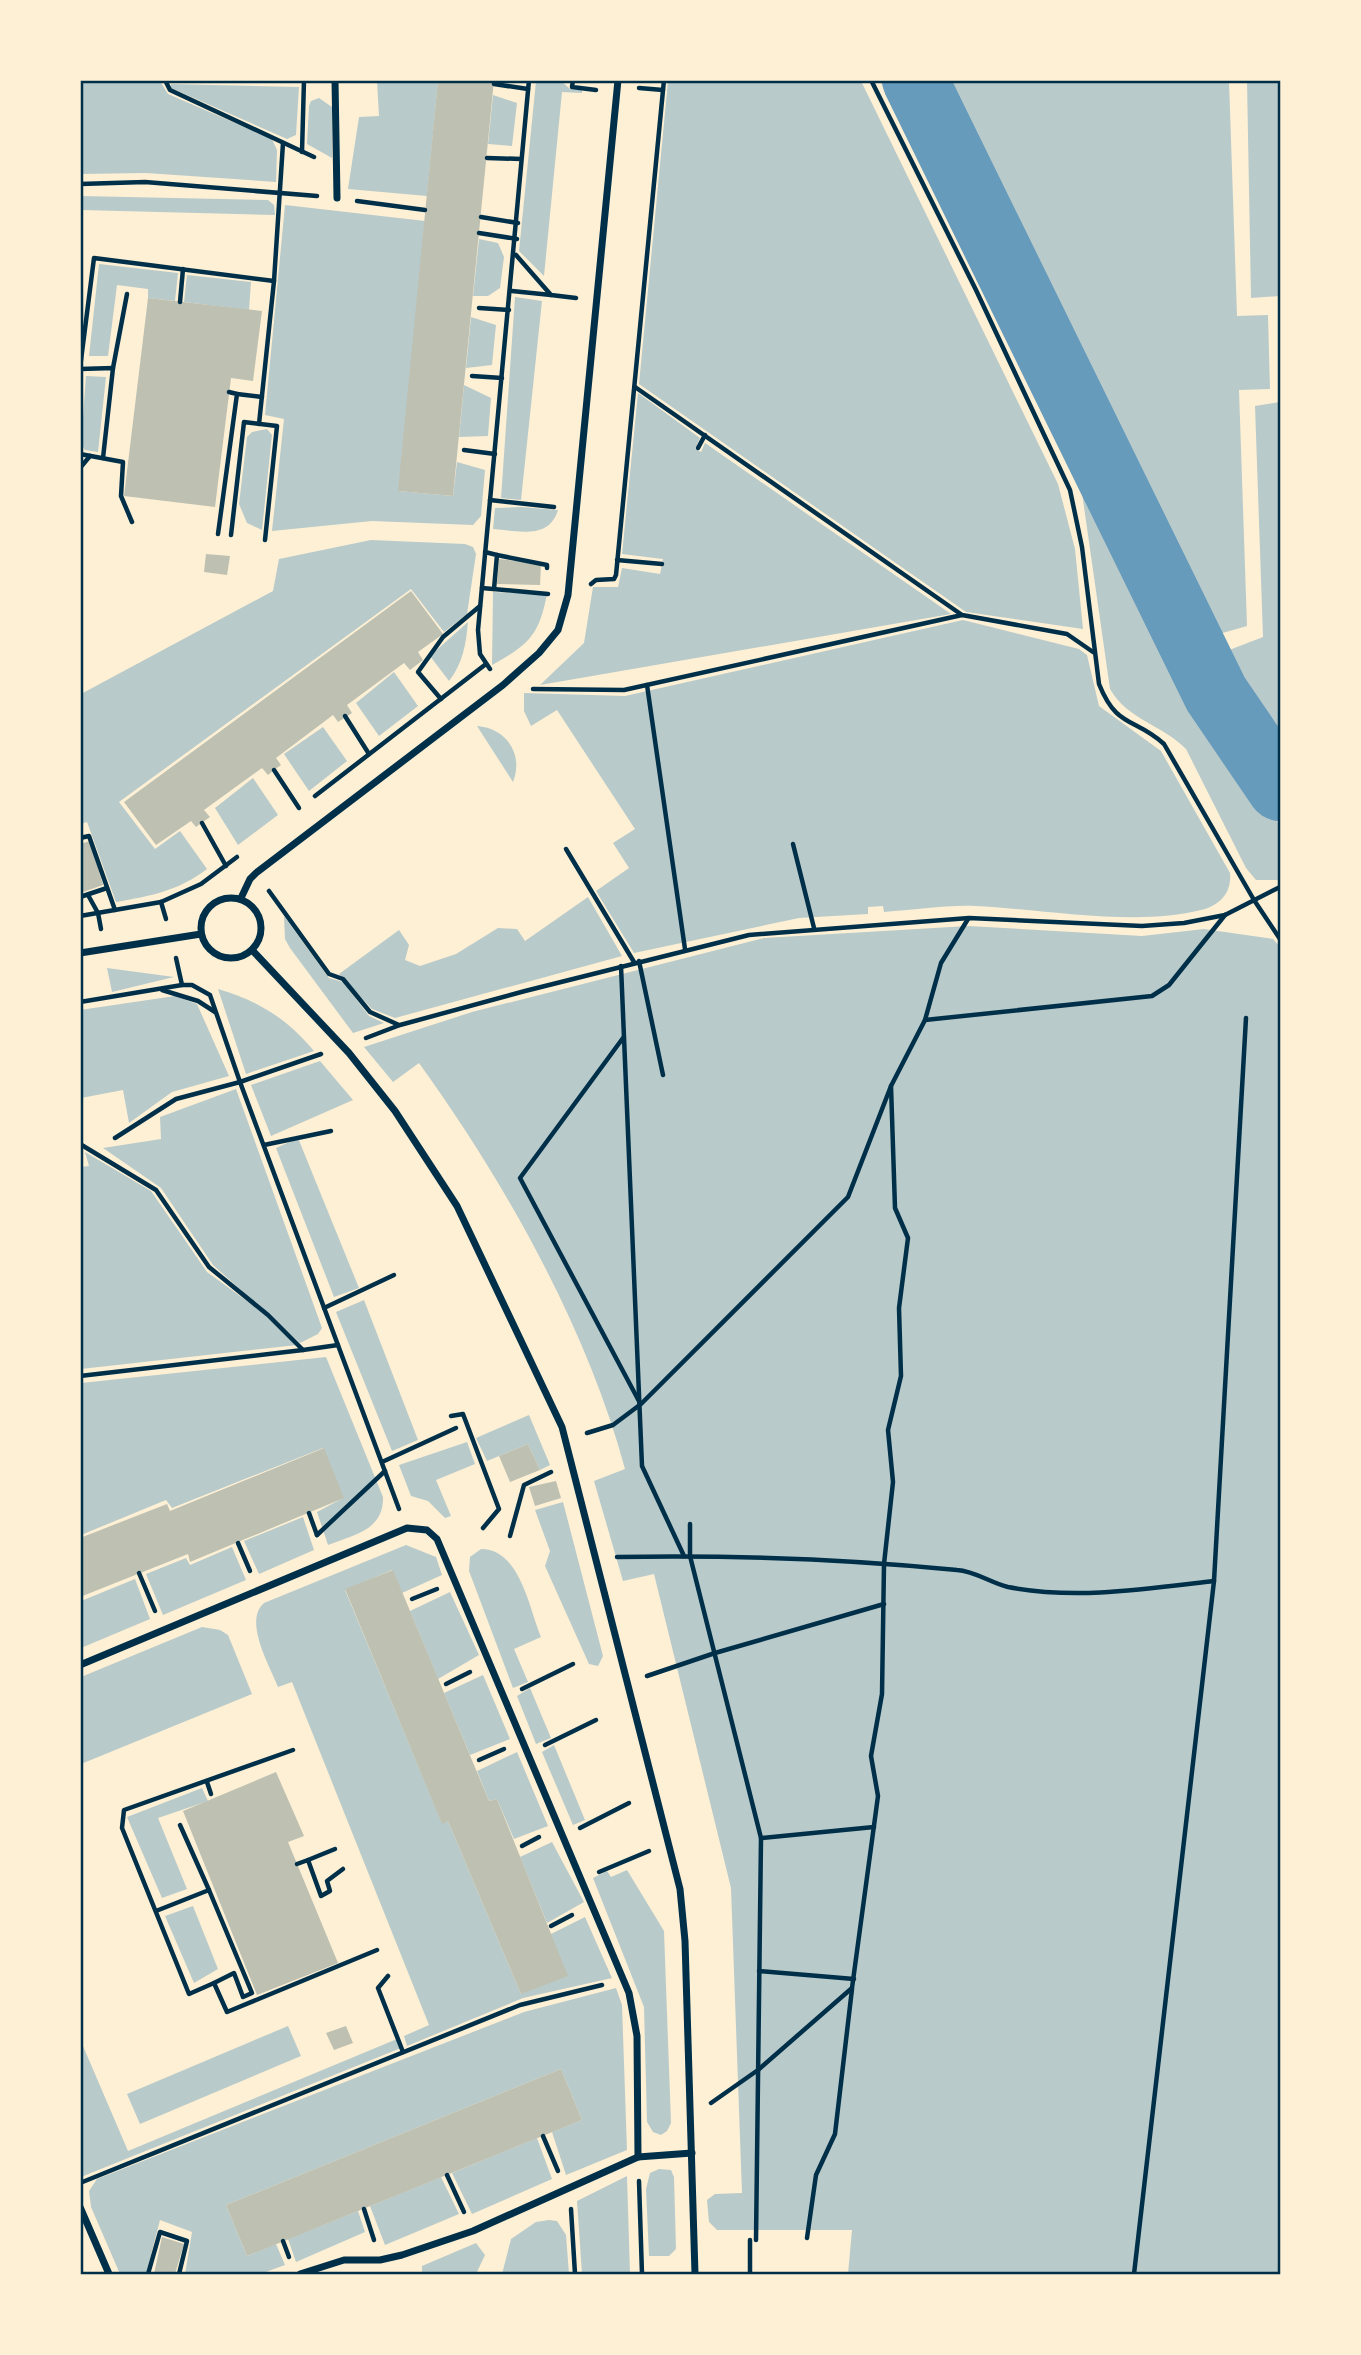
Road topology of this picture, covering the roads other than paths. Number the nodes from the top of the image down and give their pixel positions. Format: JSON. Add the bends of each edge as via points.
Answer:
{"nodes":[{"id":1,"x":335,"y":80,"type":"edge"},
{"id":2,"x":618,"y":80,"type":"edge"},
{"id":3,"x":337,"y":198,"type":"road end"},
{"id":4,"x":241,"y":898,"type":"junction"},
{"id":5,"x":201,"y":934,"type":"junction"},
{"id":6,"x":252,"y":950,"type":"junction"},
{"id":7,"x":80,"y":953,"type":"edge"},
{"id":8,"x":80,"y":1665,"type":"edge"},
{"id":9,"x":692,"y":2153,"type":"junction"},
{"id":10,"x":638,"y":2157,"type":"junction"},
{"id":11,"x":80,"y":2207,"type":"edge"},
{"id":12,"x":109,"y":2274,"type":"edge"},
{"id":13,"x":300,"y":2274,"type":"edge"},
{"id":14,"x":695,"y":2274,"type":"edge"}],
"edges":[{"from":1,"to":3,"type":"street"},
{"from":2,"to":4,"type":"street","via":[[568,595],[558,630],[551,642],[503,685],[256,873]]},
{"from":4,"to":5,"type":"street","via":[[211,904],[204,913]]},
{"from":4,"to":6,"type":"street","via":[[261,919],[260,939]]},
{"from":5,"to":6,"type":"street","via":[[220,956],[239,957]]},
{"from":5,"to":7,"type":"street"},
{"from":6,"to":9,"type":"street","via":[[342,1046],[395,1111],[457,1206],[566,1439],[680,1889]]},
{"from":8,"to":10,"type":"street","via":[[407,1528],[426,1530],[442,1546],[624,1980],[637,2036]]},
{"from":9,"to":10,"type":"street"},
{"from":9,"to":14,"type":"street"},
{"from":10,"to":13,"type":"street","via":[[473,2231],[380,2260],[344,2260]]},
{"from":11,"to":12,"type":"street"}]}
